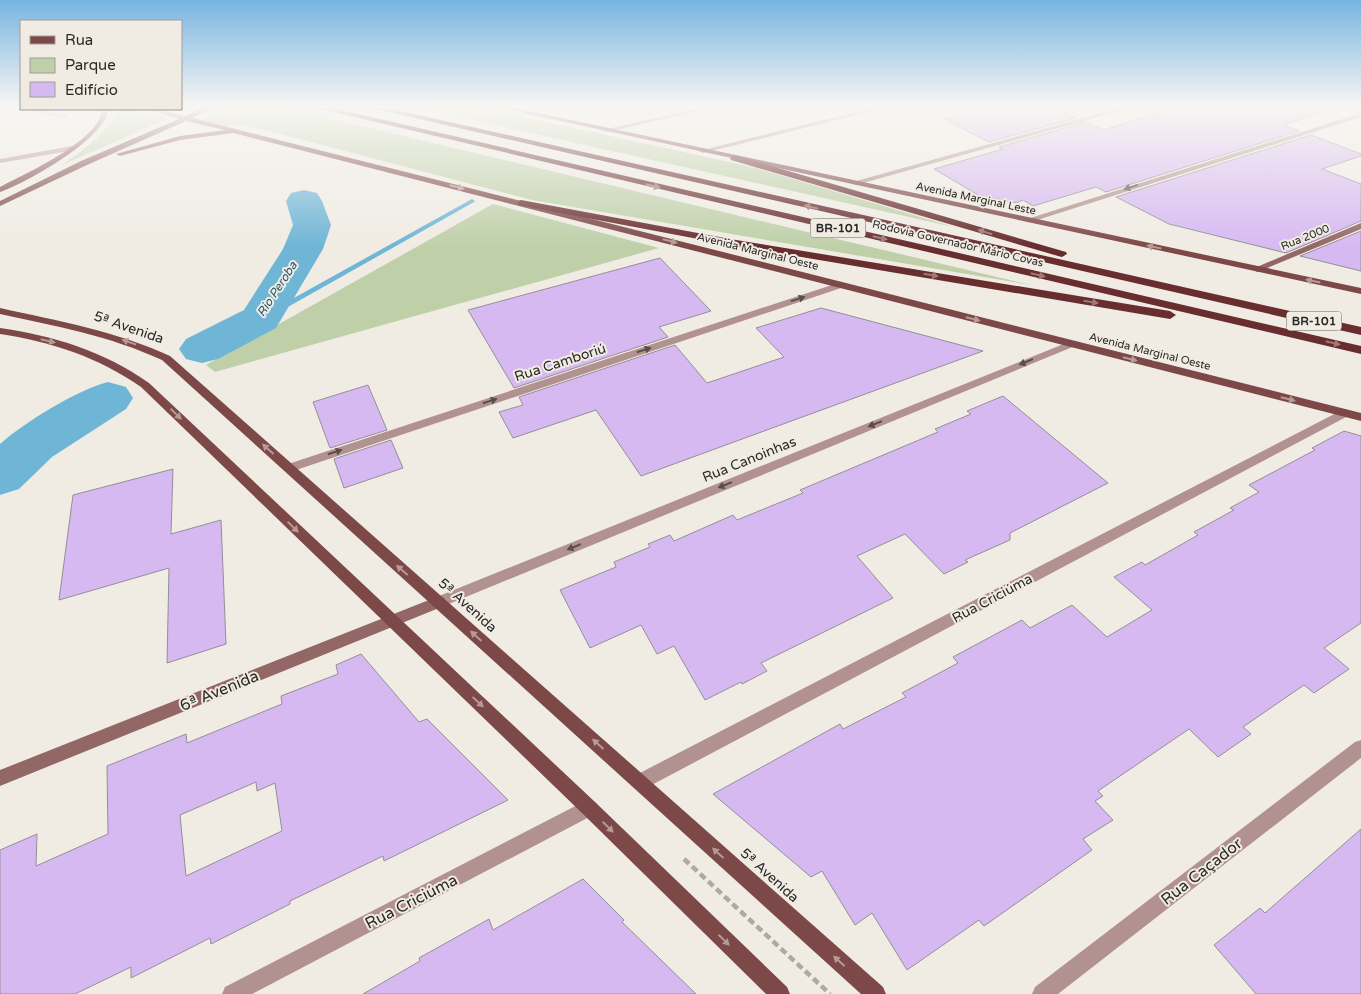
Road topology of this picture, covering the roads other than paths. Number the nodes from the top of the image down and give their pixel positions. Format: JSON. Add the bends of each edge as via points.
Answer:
{"nodes":[{"id":1,"x":42,"y":153,"type":"edge"},
{"id":2,"x":63,"y":153,"type":"edge"},
{"id":3,"x":107,"y":153,"type":"edge"},
{"id":4,"x":122,"y":153,"type":"edge"},
{"id":5,"x":325,"y":153,"type":"edge"},
{"id":6,"x":515,"y":153,"type":"edge"},
{"id":7,"x":576,"y":153,"type":"edge"},
{"id":8,"x":713,"y":153,"type":"edge"},
{"id":9,"x":962,"y":153,"type":"edge"},
{"id":10,"x":1239,"y":153,"type":"edge"},
{"id":11,"x":734,"y":158,"type":"junction"},
{"id":12,"x":0,"y":161,"type":"edge"},
{"id":13,"x":84,"y":164,"type":"junction"},
{"id":14,"x":854,"y":183,"type":"junction"},
{"id":15,"x":0,"y":190,"type":"edge"},
{"id":16,"x":521,"y":203,"type":"junction"},
{"id":17,"x":0,"y":204,"type":"edge"},
{"id":18,"x":1028,"y":220,"type":"junction"},
{"id":19,"x":1361,"y":226,"type":"edge"},
{"id":20,"x":1257,"y":269,"type":"junction"},
{"id":21,"x":841,"y":285,"type":"junction"},
{"id":22,"x":1361,"y":291,"type":"edge"},
{"id":23,"x":1268,"y":310,"type":"junction"},
{"id":24,"x":0,"y":311,"type":"edge"},
{"id":25,"x":0,"y":331,"type":"edge"},
{"id":26,"x":1361,"y":331,"type":"edge"},
{"id":27,"x":1300,"y":336,"type":"junction"},
{"id":28,"x":1071,"y":344,"type":"junction"},
{"id":29,"x":1361,"y":350,"type":"edge"},
{"id":30,"x":1344,"y":413,"type":"junction"},
{"id":31,"x":1361,"y":418,"type":"edge"},
{"id":32,"x":289,"y":468,"type":"junction"},
{"id":33,"x":439,"y":602,"type":"junction"},
{"id":34,"x":391,"y":621,"type":"junction"},
{"id":35,"x":1361,"y":748,"type":"edge"},
{"id":36,"x":0,"y":778,"type":"edge"},
{"id":37,"x":640,"y":782,"type":"junction"},
{"id":38,"x":589,"y":808,"type":"junction"},
{"id":39,"x":232,"y":994,"type":"edge"},
{"id":40,"x":780,"y":994,"type":"edge"},
{"id":41,"x":876,"y":994,"type":"edge"},
{"id":42,"x":1042,"y":994,"type":"edge"}],
"edges":[{"from":1,"to":12,"type":"street"},
{"from":2,"to":15,"type":"main road"},
{"from":3,"to":13,"type":"main road"},
{"from":4,"to":13,"type":"main road"},
{"from":5,"to":16,"type":"main road","name":"Avenida Marginal Oeste","one_way":true},
{"from":6,"to":27,"type":"highway","name":"Rodovia Governador Mário Covas","number":"BR-101","one_way":true},
{"from":23,"to":7,"type":"highway","name":"Rodovia Governador Mário Covas","number":"BR-101","one_way":true},
{"from":8,"to":11,"type":"main road","name":"Avenida Marginal Leste"},
{"from":9,"to":14,"type":"street"},
{"from":10,"to":18,"type":"street","one_way":true},
{"from":11,"to":14,"type":"main road","name":"Avenida Marginal Leste"},
{"from":23,"to":11,"type":"highway","one_way":true,"via":[[1014,241]]},
{"from":13,"to":17,"type":"main road"},
{"from":14,"to":18,"type":"main road","name":"Avenida Marginal Leste"},
{"from":16,"to":21,"type":"main road","name":"Avenida Marginal Oeste","one_way":true},
{"from":16,"to":27,"type":"highway","one_way":true,"via":[[730,242]]},
{"from":20,"to":18,"type":"main road","name":"Avenida Marginal Leste","one_way":true},
{"from":19,"to":20,"type":"street","name":"Rua 2000"},
{"from":22,"to":20,"type":"main road","name":"Avenida Marginal Leste","one_way":true},
{"from":21,"to":28,"type":"main road","name":"Avenida Marginal Oeste","one_way":true},
{"from":32,"to":21,"type":"street","name":"Rua Camboriú","one_way":true},
{"from":23,"to":26,"type":"highway","name":"Rodovia Governador Mário Covas","number":"BR-101"},
{"from":32,"to":24,"type":"main road","name":"5ª Avenida","one_way":true,"via":[[166,358],[102,334]]},
{"from":25,"to":34,"type":"main road","one_way":true,"via":[[61,344],[104,359],[128,372]]},
{"from":27,"to":29,"type":"highway","name":"Rodovia Governador Mário Covas","number":"BR-101","one_way":true},
{"from":28,"to":30,"type":"main road","name":"Avenida Marginal Oeste","one_way":true},
{"from":28,"to":33,"type":"street","name":"Rua Canoinhas","one_way":true},
{"from":30,"to":31,"type":"main road","name":"Avenida Marginal Oeste"},
{"from":30,"to":37,"type":"street","name":"Rua Criciúma"},
{"from":33,"to":32,"type":"main road","name":"5ª Avenida","one_way":true},
{"from":33,"to":34,"type":"street","name":"6ª Avenida"},
{"from":37,"to":33,"type":"main road","name":"5ª Avenida","one_way":true},
{"from":34,"to":36,"type":"street","name":"6ª Avenida"},
{"from":34,"to":38,"type":"main road","one_way":true},
{"from":35,"to":42,"type":"street","name":"Rua Caçador"},
{"from":41,"to":37,"type":"main road","name":"5ª Avenida","one_way":true},
{"from":38,"to":39,"type":"street","name":"Rua Criciúma"},
{"from":38,"to":40,"type":"main road","one_way":true}]}
